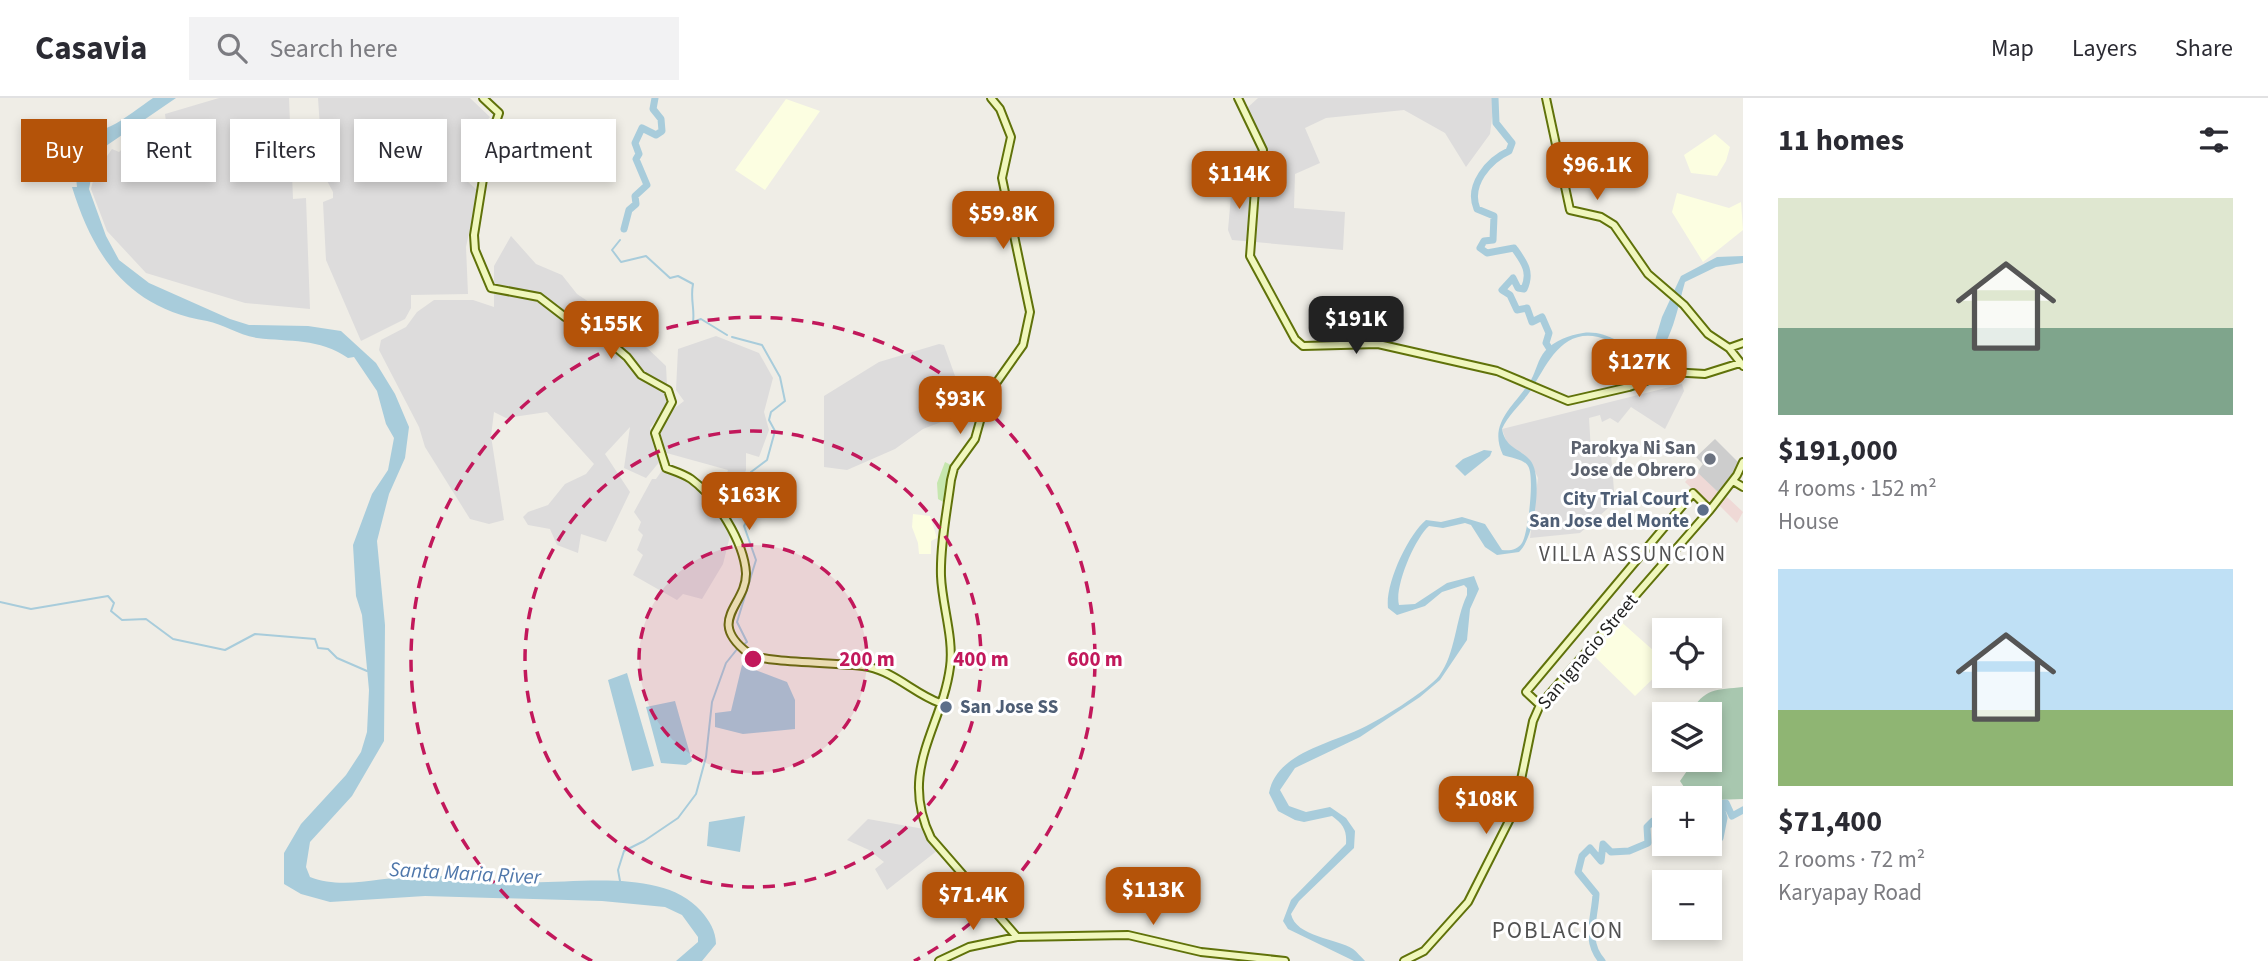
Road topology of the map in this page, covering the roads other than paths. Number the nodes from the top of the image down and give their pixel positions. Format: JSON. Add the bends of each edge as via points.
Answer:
{"nodes":[{"id":1,"x":483,"y":98,"type":"edge"},
{"id":2,"x":992,"y":98,"type":"edge"},
{"id":3,"x":1238,"y":98,"type":"edge"},
{"id":4,"x":1546,"y":98,"type":"edge"},
{"id":5,"x":1743,"y":343,"type":"edge"},
{"id":6,"x":1729,"y":348,"type":"junction"},
{"id":7,"x":1742,"y":364,"type":"edge"},
{"id":8,"x":1743,"y":463,"type":"edge"},
{"id":9,"x":1738,"y":477,"type":"edge"},
{"id":10,"x":1743,"y":486,"type":"edge"},
{"id":11,"x":1710,"y":510,"type":"junction"},
{"id":12,"x":940,"y":703,"type":"junction"},
{"id":13,"x":1540,"y":705,"type":"junction"},
{"id":14,"x":1017,"y":937,"type":"junction"},
{"id":15,"x":939,"y":961,"type":"edge"},
{"id":16,"x":1285,"y":961,"type":"edge"},
{"id":17,"x":1404,"y":961,"type":"edge"}],
"edges":[{"from":1,"to":12,"type":"main road","via":[[499,113],[489,142],[474,235],[475,250],[491,288],[539,297],[565,317],[600,334],[641,375],[668,390],[672,402],[654,433],[666,468],[691,479],[736,535],[746,574],[741,594],[729,611],[728,625],[739,643],[754,657],[871,667]]},
{"from":2,"to":12,"type":"main road","via":[[1011,137],[1002,178],[1030,312],[1023,345],[987,396],[975,439],[951,480],[941,568],[951,664]]},
{"from":3,"to":7,"type":"main road","via":[[1263,150],[1256,176],[1251,261],[1298,343],[1378,344],[1497,371],[1568,401],[1671,372],[1699,374]]},
{"from":4,"to":6,"type":"main road","via":[[1570,210],[1614,225],[1648,274],[1684,305],[1708,334]]},
{"from":5,"to":6,"type":"main road"},
{"from":6,"to":7,"type":"main road"},
{"from":8,"to":9,"type":"main road","name":"San Ignacio Street"},
{"from":9,"to":10,"type":"main road"},
{"from":9,"to":11,"type":"main road","name":"San Ignacio Street"},
{"from":11,"to":13,"type":"main road","name":"San Ignacio Street"},
{"from":11,"to":13,"type":"main road","via":[[1693,493],[1526,692]]},
{"from":12,"to":14,"type":"main road","via":[[924,747],[920,781],[926,827]]},
{"from":13,"to":17,"type":"main road","name":"San Ignacio Street","via":[[1518,802],[1468,902],[1423,951]]},
{"from":14,"to":15,"type":"main road","via":[[969,947]]},
{"from":14,"to":16,"type":"main road","via":[[1128,935],[1201,952]]}]}
